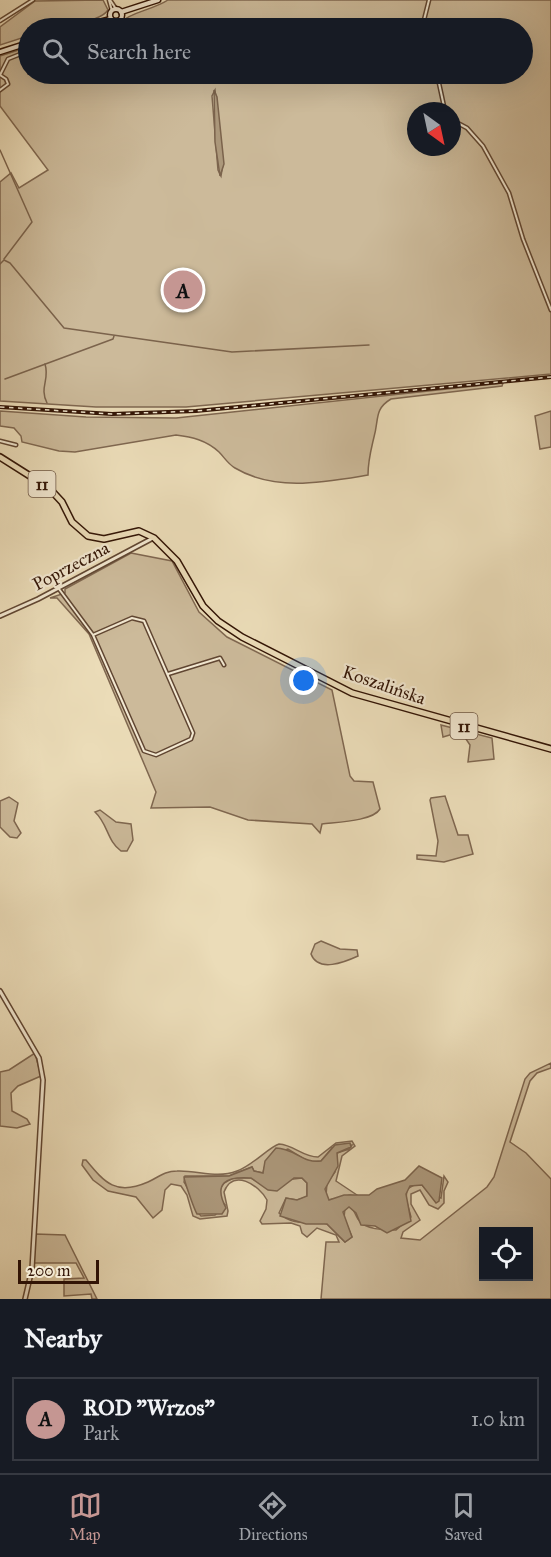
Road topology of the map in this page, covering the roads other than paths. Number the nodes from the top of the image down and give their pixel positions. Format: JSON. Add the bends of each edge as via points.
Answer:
{"nodes":[{"id":1,"x":33,"y":0,"type":"edge"},
{"id":2,"x":110,"y":0,"type":"edge"},
{"id":3,"x":158,"y":0,"type":"edge"},
{"id":4,"x":429,"y":0,"type":"edge"},
{"id":5,"x":112,"y":13,"type":"junction"},
{"id":6,"x":122,"y":14,"type":"junction"},
{"id":7,"x":103,"y":18,"type":"edge"},
{"id":8,"x":116,"y":18,"type":"edge"},
{"id":9,"x":120,"y":18,"type":"edge"},
{"id":10,"x":424,"y":18,"type":"edge"},
{"id":11,"x":0,"y":21,"type":"edge"},
{"id":12,"x":18,"y":46,"type":"edge"},
{"id":13,"x":0,"y":52,"type":"edge"},
{"id":14,"x":18,"y":55,"type":"edge"},
{"id":15,"x":0,"y":75,"type":"edge"},
{"id":16,"x":439,"y":84,"type":"edge"},
{"id":17,"x":0,"y":90,"type":"edge"},
{"id":18,"x":443,"y":102,"type":"edge"},
{"id":19,"x":461,"y":125,"type":"edge"},
{"id":20,"x":551,"y":310,"type":"edge"},
{"id":21,"x":0,"y":441,"type":"edge"},
{"id":22,"x":16,"y":445,"type":"dead end"},
{"id":23,"x":0,"y":457,"type":"edge"},
{"id":24,"x":154,"y":538,"type":"junction"},
{"id":25,"x":59,"y":588,"type":"junction"},
{"id":26,"x":0,"y":616,"type":"edge"},
{"id":27,"x":93,"y":635,"type":"junction"},
{"id":28,"x":224,"y":665,"type":"dead end"},
{"id":29,"x":167,"y":674,"type":"junction"},
{"id":30,"x":551,"y":749,"type":"edge"},
{"id":31,"x":0,"y":991,"type":"edge"},
{"id":32,"x":25,"y":1299,"type":"edge"}],
"edges":[{"from":1,"to":11,"type":"street"},
{"from":2,"to":5,"type":"street"},
{"from":3,"to":6,"type":"main road"},
{"from":4,"to":10,"type":"street"},
{"from":5,"to":6,"type":"main road"},
{"from":5,"to":7,"type":"main road"},
{"from":5,"to":8,"type":"main road"},
{"from":6,"to":9,"type":"main road"},
{"from":12,"to":13,"type":"main road"},
{"from":14,"to":15,"type":"street","via":[[8,59]]},
{"from":15,"to":17,"type":"street","via":[[8,84]]},
{"from":16,"to":18,"type":"street"},
{"from":19,"to":20,"type":"street","via":[[483,146],[509,193]]},
{"from":21,"to":22,"type":"street"},
{"from":23,"to":24,"type":"highway","number":"11","via":[[56,495],[72,522],[88,536],[104,539],[139,531]]},
{"from":24,"to":25,"type":"street","name":"Poprzeczna"},
{"from":24,"to":30,"type":"highway","name":"Koszalińska","number":"11","via":[[177,561],[203,606],[242,637],[352,693]]},
{"from":25,"to":26,"type":"street","name":"Poprzeczna"},
{"from":25,"to":27,"type":"street"},
{"from":27,"to":29,"type":"street","via":[[132,618],[142,619]]},
{"from":27,"to":29,"type":"street","via":[[141,747],[148,754],[156,755],[192,737]]},
{"from":28,"to":29,"type":"street","via":[[220,658]]},
{"from":31,"to":32,"type":"street","via":[[42,1068],[32,1269]]}]}
